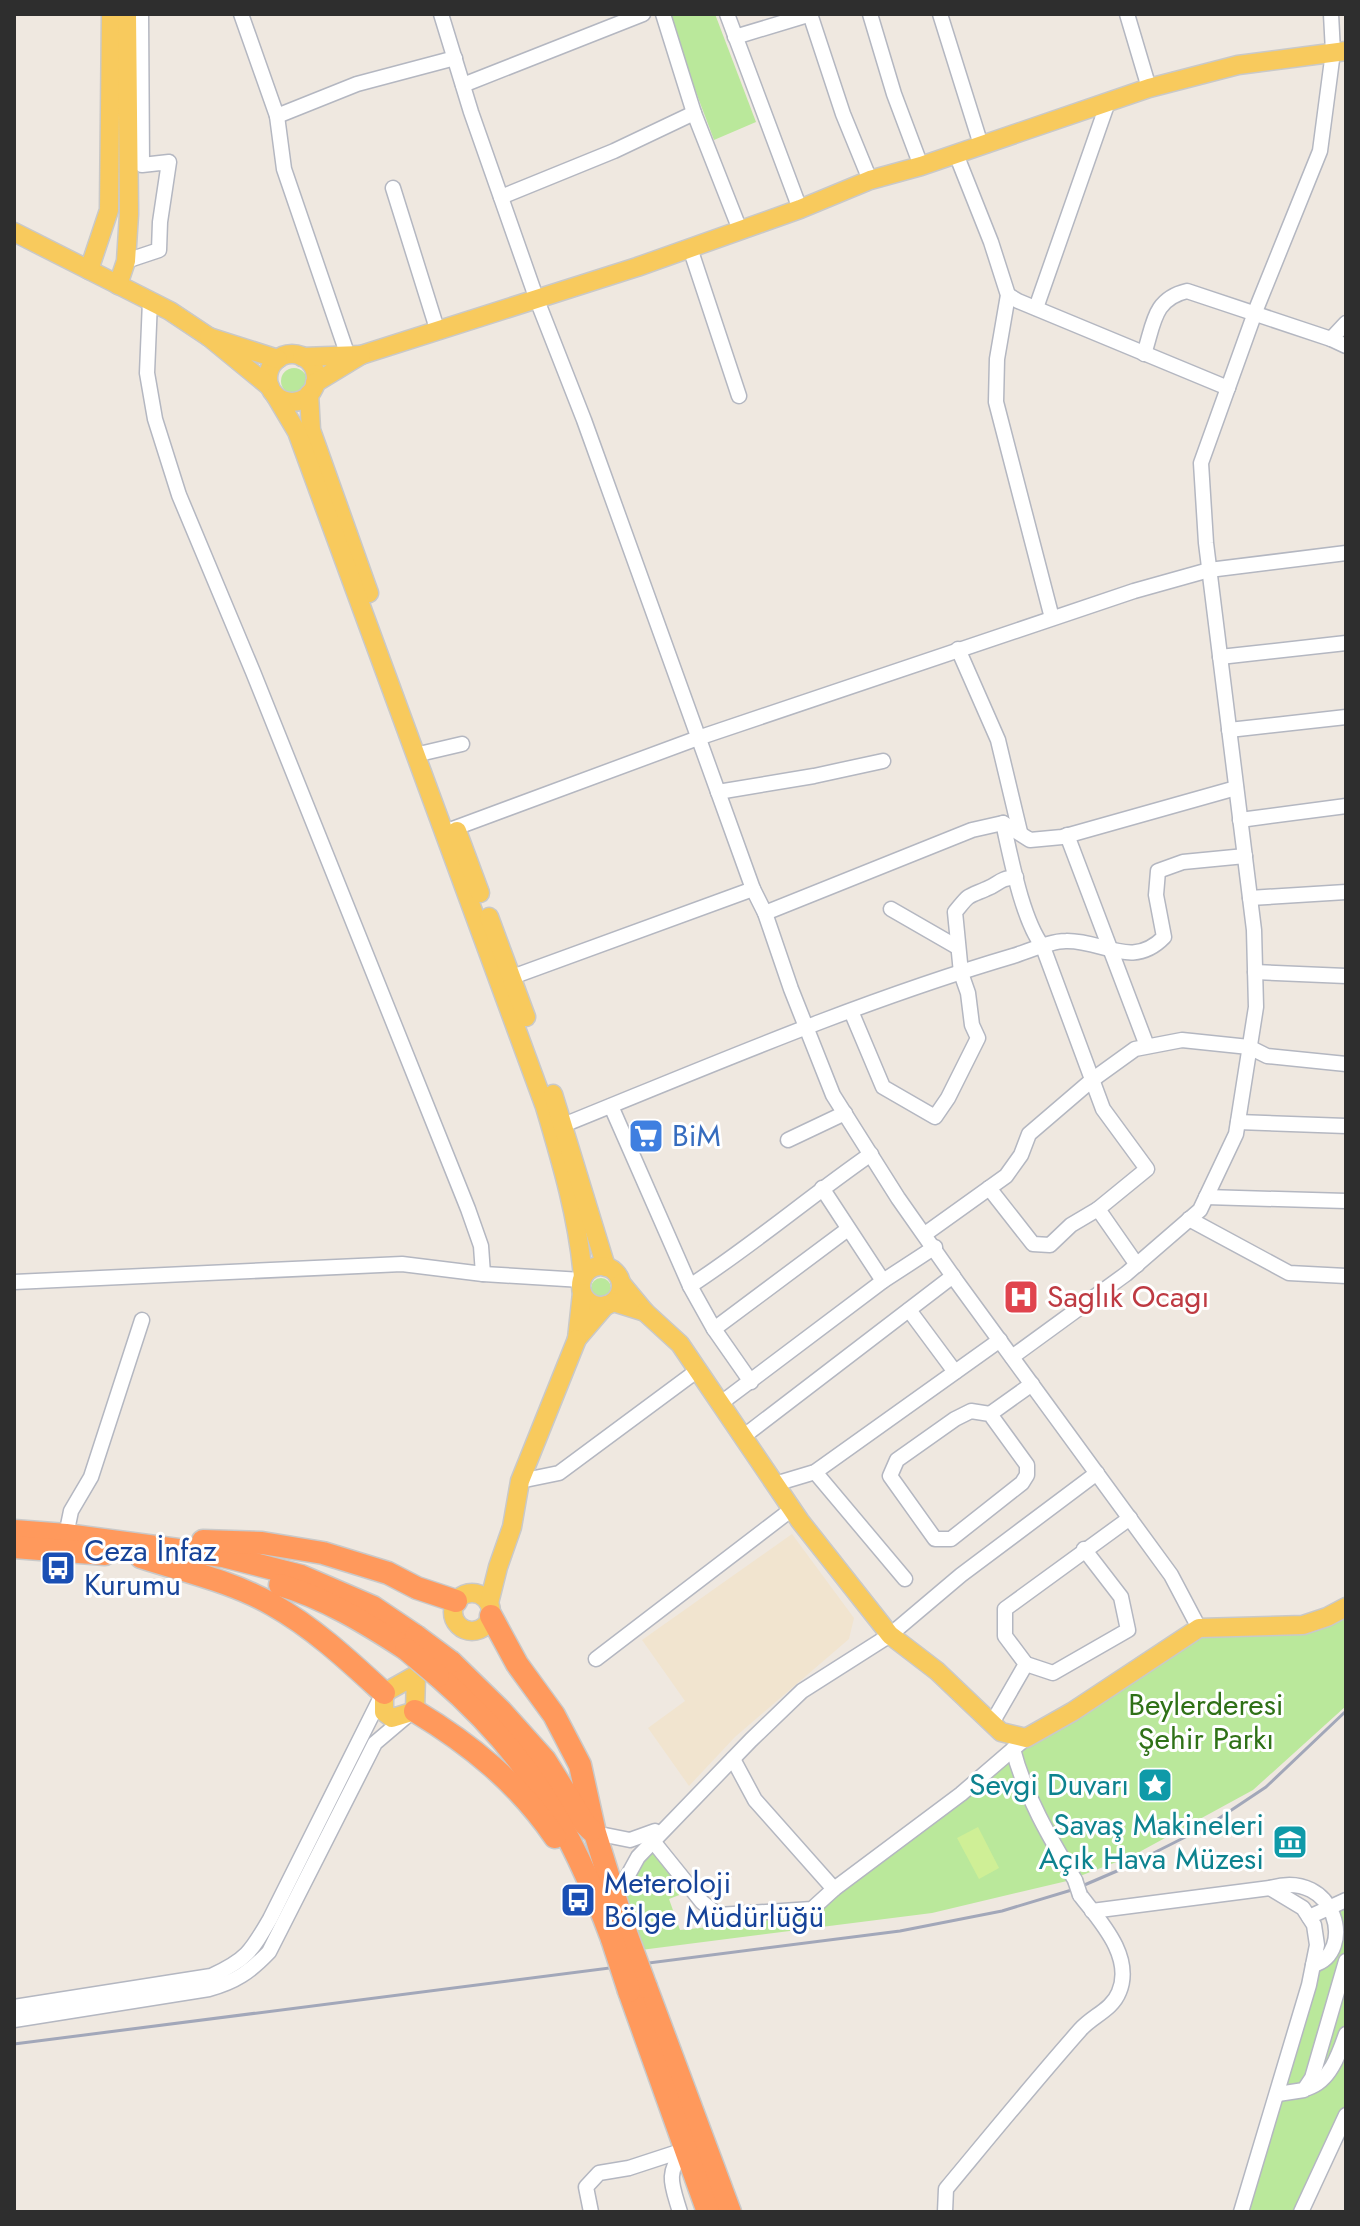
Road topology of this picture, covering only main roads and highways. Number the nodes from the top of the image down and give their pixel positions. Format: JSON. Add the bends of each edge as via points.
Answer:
{"nodes":[{"id":1,"x":111,"y":14,"type":"edge"},
{"id":2,"x":127,"y":14,"type":"edge"},
{"id":3,"x":1340,"y":52,"type":"edge"},
{"id":4,"x":14,"y":232,"type":"edge"},
{"id":5,"x":89,"y":270,"type":"junction"},
{"id":6,"x":118,"y":285,"type":"junction"},
{"id":7,"x":209,"y":337,"type":"junction"},
{"id":8,"x":355,"y":355,"type":"junction"},
{"id":9,"x":302,"y":357,"type":"junction"},
{"id":10,"x":278,"y":359,"type":"junction"},
{"id":11,"x":312,"y":389,"type":"junction"},
{"id":12,"x":272,"y":391,"type":"junction"},
{"id":13,"x":420,"y":753,"type":"junction"},
{"id":14,"x":558,"y":1128,"type":"junction"},
{"id":15,"x":606,"y":1267,"type":"junction"},
{"id":16,"x":583,"y":1283,"type":"junction"},
{"id":17,"x":621,"y":1283,"type":"junction"},
{"id":18,"x":610,"y":1304,"type":"junction"},
{"id":19,"x":645,"y":1312,"type":"junction"},
{"id":20,"x":577,"y":1339,"type":"junction"},
{"id":21,"x":14,"y":1531,"type":"edge"},
{"id":22,"x":66,"y":1535,"type":"junction"},
{"id":23,"x":14,"y":1547,"type":"edge"},
{"id":24,"x":141,"y":1557,"type":"junction"},
{"id":25,"x":477,"y":1603,"type":"junction"},
{"id":26,"x":1346,"y":1607,"type":"edge"},
{"id":27,"x":411,"y":1643,"type":"junction"},
{"id":28,"x":448,"y":1651,"type":"junction"},
{"id":29,"x":384,"y":1693,"type":"junction"},
{"id":30,"x":415,"y":1711,"type":"junction"},
{"id":31,"x":595,"y":1833,"type":"junction"},
{"id":32,"x":606,"y":1896,"type":"junction"},
{"id":33,"x":638,"y":1989,"type":"junction"},
{"id":34,"x":708,"y":2212,"type":"edge"},
{"id":35,"x":730,"y":2212,"type":"edge"}],
"edges":[{"from":1,"to":5,"type":"main road","via":[[109,210]]},
{"from":2,"to":6,"type":"main road","via":[[129,214],[126,261]]},
{"from":3,"to":8,"type":"main road","via":[[1238,65],[1149,88],[870,180],[537,300]]},
{"from":4,"to":5,"type":"main road"},
{"from":5,"to":6,"type":"main road"},
{"from":6,"to":7,"type":"main road"},
{"from":7,"to":10,"type":"main road"},
{"from":7,"to":12,"type":"main road"},
{"from":8,"to":9,"type":"main road"},
{"from":8,"to":11,"type":"main road"},
{"from":9,"to":10,"type":"main road"},
{"from":9,"to":11,"type":"main road","via":[[313,368]]},
{"from":10,"to":12,"type":"main road","via":[[269,370]]},
{"from":11,"to":12,"type":"main road","via":[[292,402]]},
{"from":11,"to":13,"type":"main road","via":[[311,430]]},
{"from":12,"to":13,"type":"main road","via":[[297,432]]},
{"from":13,"to":14,"type":"main road"},
{"from":14,"to":15,"type":"main road"},
{"from":14,"to":16,"type":"main road","via":[[580,1237]]},
{"from":15,"to":16,"type":"main road","via":[[592,1268]]},
{"from":15,"to":17,"type":"main road"},
{"from":16,"to":18,"type":"main road","via":[[593,1305]]},
{"from":16,"to":20,"type":"main road"},
{"from":17,"to":18,"type":"main road","via":[[620,1294]]},
{"from":17,"to":19,"type":"main road"},
{"from":18,"to":19,"type":"main road"},
{"from":18,"to":20,"type":"main road"},
{"from":19,"to":26,"type":"main road","via":[[680,1344],[792,1509],[890,1635],[1020,1744],[1199,1628],[1303,1625]]},
{"from":20,"to":25,"type":"main road","via":[[520,1481],[498,1567]]},
{"from":21,"to":22,"type":"highway"},
{"from":22,"to":25,"type":"highway","via":[[262,1543],[323,1553],[417,1588]]},
{"from":22,"to":27,"type":"highway","via":[[223,1556],[301,1576],[373,1607]]},
{"from":23,"to":24,"type":"highway"},
{"from":24,"to":27,"type":"highway","via":[[234,1572],[299,1590]]},
{"from":24,"to":29,"type":"highway","via":[[272,1604]]},
{"from":25,"to":28,"type":"main road","via":[[452,1613]]},
{"from":25,"to":28,"type":"main road","via":[[486,1626],[475,1632],[463,1630]]},
{"from":25,"to":31,"type":"highway","via":[[554,1715],[580,1765]]},
{"from":27,"to":28,"type":"highway","bridge":true},
{"from":28,"to":31,"type":"highway","via":[[545,1760]]},
{"from":28,"to":32,"type":"highway","via":[[476,1708],[526,1766]]},
{"from":29,"to":30,"type":"main road","via":[[384,1712],[392,1718]]},
{"from":29,"to":30,"type":"main road","via":[[416,1675]]},
{"from":30,"to":32,"type":"highway","via":[[457,1736],[500,1772]]},
{"from":31,"to":32,"type":"highway"},
{"from":32,"to":33,"type":"highway","bridge":true},
{"from":33,"to":34,"type":"highway","via":[[684,2150]]},
{"from":33,"to":35,"type":"highway"}]}
